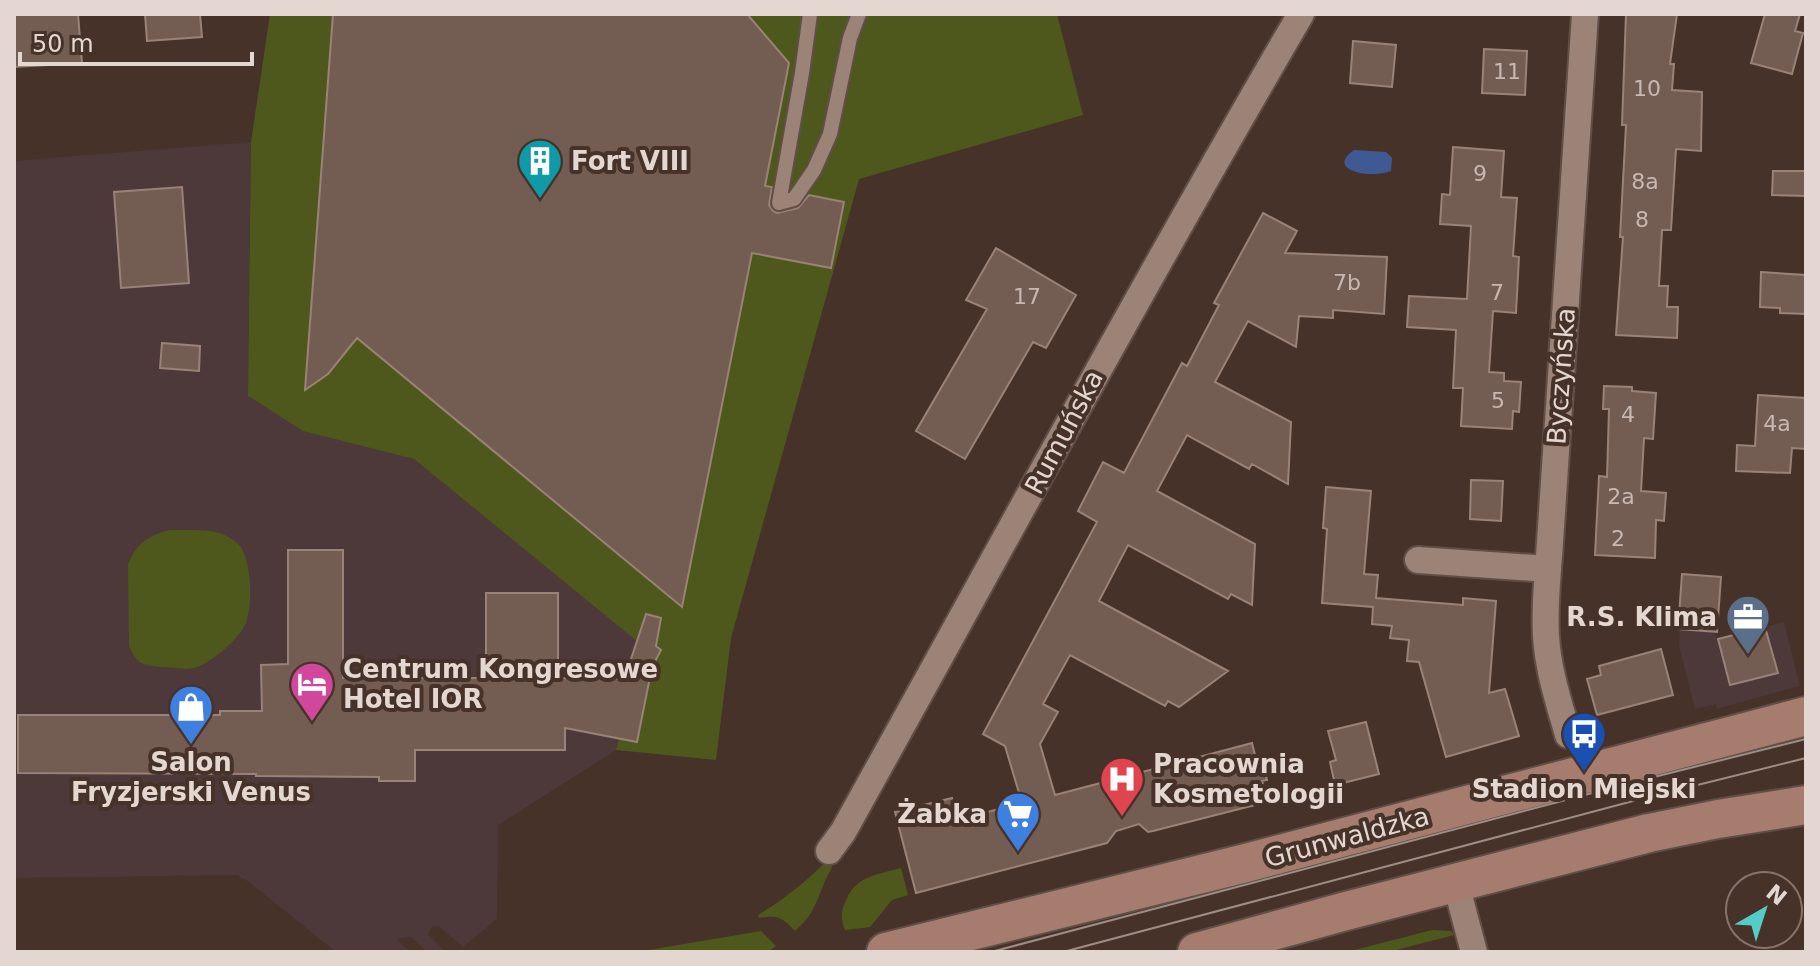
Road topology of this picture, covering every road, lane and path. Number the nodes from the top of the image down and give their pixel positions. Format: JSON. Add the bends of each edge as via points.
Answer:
{"nodes":[{"id":1,"x":810,"y":14,"type":"edge"},
{"id":2,"x":859,"y":14,"type":"edge"},
{"id":3,"x":1301,"y":14,"type":"edge"},
{"id":4,"x":1585,"y":14,"type":"edge"},
{"id":5,"x":1418,"y":560,"type":"dead end"},
{"id":6,"x":1548,"y":569,"type":"junction"},
{"id":7,"x":1806,"y":716,"type":"edge"},
{"id":8,"x":1568,"y":735,"type":"dead end"},
{"id":9,"x":1806,"y":805,"type":"edge"},
{"id":10,"x":829,"y":851,"type":"dead end"},
{"id":11,"x":1456,"y":884,"type":"junction"},
{"id":12,"x":886,"y":952,"type":"edge"},
{"id":13,"x":1197,"y":952,"type":"edge"},
{"id":14,"x":1474,"y":952,"type":"edge"}],
"edges":[{"from":1,"to":2,"type":"lane","via":[[779,203],[794,199],[830,134]]},
{"from":3,"to":10,"type":"street","name":"Rumuńska"},
{"from":4,"to":6,"type":"street","name":"Byczyńska"},
{"from":5,"to":6,"type":"street"},
{"from":6,"to":8,"type":"street","name":"Byczyńska","via":[[1546,638]]},
{"from":7,"to":12,"type":"street","name":"Grunwaldzka"},
{"from":9,"to":11,"type":"street","via":[[1649,833]]},
{"from":11,"to":13,"type":"street"},
{"from":11,"to":14,"type":"street"}]}
